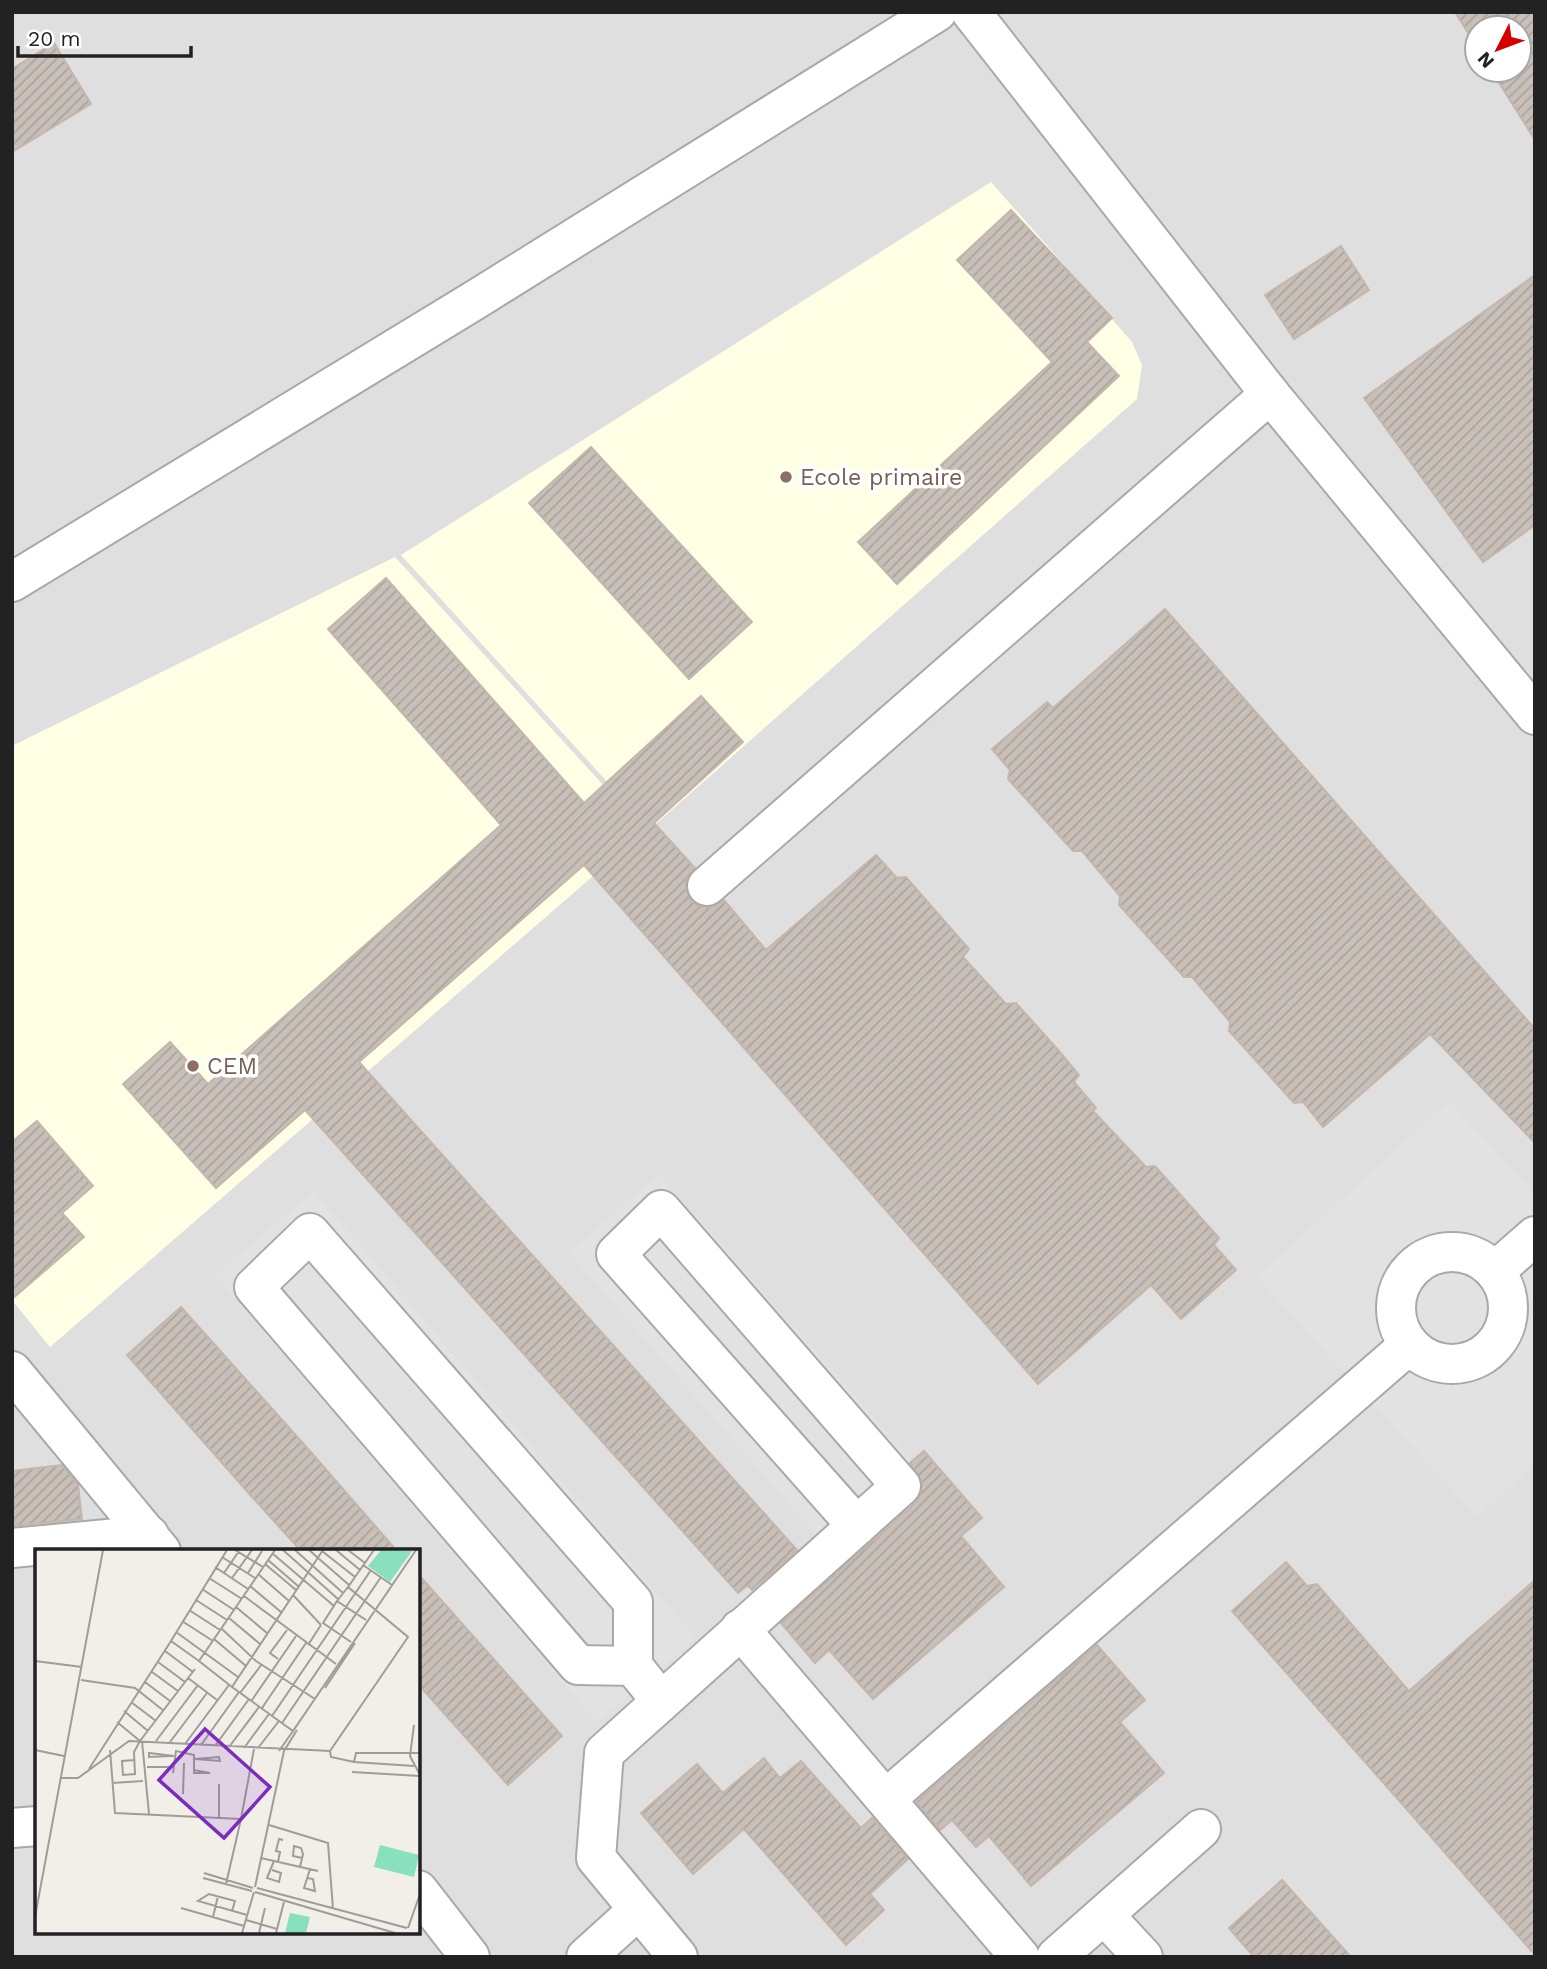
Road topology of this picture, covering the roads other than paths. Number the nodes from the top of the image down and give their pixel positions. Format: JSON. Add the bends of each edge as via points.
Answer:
{"nodes":[{"id":1,"x":937,"y":12,"type":"edge"},
{"id":2,"x":971,"y":12,"type":"edge"},
{"id":3,"x":1270,"y":394,"type":"junction"},
{"id":4,"x":12,"y":582,"type":"edge"},
{"id":5,"x":1535,"y":715,"type":"edge"},
{"id":6,"x":708,"y":886,"type":"dead end"},
{"id":7,"x":1535,"y":1236,"type":"edge"},
{"id":8,"x":1495,"y":1271,"type":"junction"},
{"id":9,"x":1409,"y":1345,"type":"junction"},
{"id":10,"x":12,"y":1371,"type":"edge"},
{"id":11,"x":857,"y":1526,"type":"junction"},
{"id":12,"x":155,"y":1543,"type":"edge"},
{"id":13,"x":12,"y":1548,"type":"edge"},
{"id":14,"x":740,"y":1629,"type":"junction"},
{"id":15,"x":633,"y":1666,"type":"junction"},
{"id":16,"x":662,"y":1701,"type":"junction"},
{"id":17,"x":886,"y":1799,"type":"junction"},
{"id":18,"x":35,"y":1826,"type":"edge"},
{"id":19,"x":12,"y":1828,"type":"edge"},
{"id":20,"x":1201,"y":1829,"type":"dead end"},
{"id":21,"x":420,"y":1893,"type":"edge"},
{"id":22,"x":638,"y":1910,"type":"junction"},
{"id":23,"x":1104,"y":1914,"type":"junction"},
{"id":24,"x":470,"y":1957,"type":"edge"},
{"id":25,"x":586,"y":1957,"type":"edge"},
{"id":26,"x":678,"y":1957,"type":"edge"},
{"id":27,"x":1020,"y":1957,"type":"edge"},
{"id":28,"x":1056,"y":1957,"type":"edge"},
{"id":29,"x":1143,"y":1957,"type":"edge"}],
"edges":[{"from":1,"to":4,"type":"street"},
{"from":2,"to":3,"type":"street"},
{"from":3,"to":5,"type":"street"},
{"from":3,"to":6,"type":"street"},
{"from":7,"to":8,"type":"street"},
{"from":8,"to":9,"type":"street","via":[[1504,1286],[1507,1321],[1489,1351],[1457,1364],[1431,1359]]},
{"from":8,"to":9,"type":"street","via":[[1475,1255],[1450,1251],[1425,1257],[1406,1274],[1396,1297],[1396,1322]]},
{"from":9,"to":17,"type":"street"},
{"from":10,"to":12,"type":"street"},
{"from":11,"to":11,"type":"street","via":[[616,1254],[661,1210],[901,1486]]},
{"from":11,"to":14,"type":"street"},
{"from":12,"to":13,"type":"street"},
{"from":14,"to":16,"type":"street"},
{"from":14,"to":17,"type":"street"},
{"from":15,"to":15,"type":"street","via":[[578,1665],[254,1287],[310,1233],[633,1602]]},
{"from":15,"to":16,"type":"street"},
{"from":16,"to":22,"type":"street","via":[[604,1753],[596,1858]]},
{"from":17,"to":27,"type":"street"},
{"from":18,"to":19,"type":"street"},
{"from":20,"to":23,"type":"street"},
{"from":21,"to":24,"type":"street"},
{"from":22,"to":25,"type":"street"},
{"from":22,"to":26,"type":"street"},
{"from":23,"to":28,"type":"street"},
{"from":23,"to":29,"type":"street"}]}
